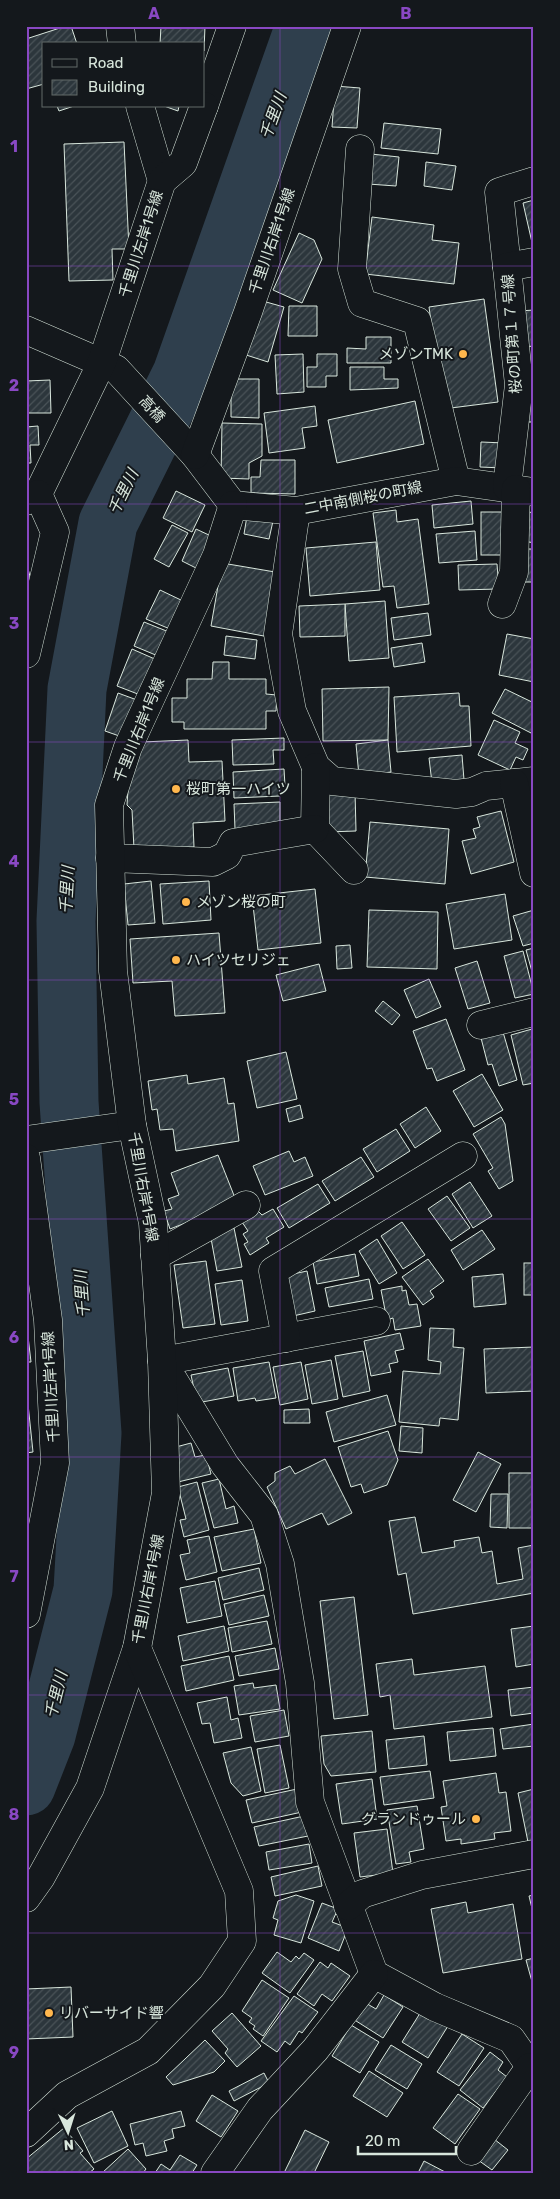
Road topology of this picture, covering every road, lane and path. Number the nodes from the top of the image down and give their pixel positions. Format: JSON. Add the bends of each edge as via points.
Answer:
{"nodes":[{"id":1,"x":120,"y":26,"type":"edge"},
{"id":2,"x":232,"y":26,"type":"edge"},
{"id":3,"x":347,"y":26,"type":"edge"},
{"id":4,"x":122,"y":42,"type":"edge"},
{"id":5,"x":205,"y":103,"type":"edge"},
{"id":6,"x":141,"y":108,"type":"edge"},
{"id":7,"x":203,"y":108,"type":"edge"},
{"id":8,"x":360,"y":148,"type":"dead end"},
{"id":9,"x":162,"y":181,"type":"junction"},
{"id":10,"x":534,"y":181,"type":"edge"},
{"id":11,"x":534,"y":262,"type":"edge"},
{"id":12,"x":507,"y":267,"type":"junction"},
{"id":13,"x":26,"y":330,"type":"edge"},
{"id":14,"x":109,"y":366,"type":"junction"},
{"id":15,"x":192,"y":452,"type":"junction"},
{"id":16,"x":456,"y":481,"type":"junction"},
{"id":17,"x":519,"y":489,"type":"edge"},
{"id":18,"x":32,"y":498,"type":"edge"},
{"id":19,"x":233,"y":505,"type":"junction"},
{"id":20,"x":296,"y":511,"type":"junction"},
{"id":21,"x":502,"y":604,"type":"dead end"},
{"id":22,"x":26,"y":654,"type":"edge"},
{"id":23,"x":316,"y":767,"type":"junction"},
{"id":24,"x":524,"y":782,"type":"edge"},
{"id":25,"x":315,"y":829,"type":"junction"},
{"id":26,"x":110,"y":858,"type":"junction"},
{"id":27,"x":354,"y":870,"type":"dead end"},
{"id":28,"x":534,"y":873,"type":"edge"},
{"id":29,"x":534,"y":1012,"type":"edge"},
{"id":30,"x":481,"y":1025,"type":"dead end"},
{"id":31,"x":132,"y":1125,"type":"junction"},
{"id":32,"x":26,"y":1140,"type":"edge"},
{"id":33,"x":463,"y":1156,"type":"dead end"},
{"id":34,"x":26,"y":1158,"type":"edge"},
{"id":35,"x":246,"y":1205,"type":"dead end"},
{"id":36,"x":155,"y":1256,"type":"junction"},
{"id":37,"x":376,"y":1321,"type":"dead end"},
{"id":38,"x":286,"y":1338,"type":"junction"},
{"id":39,"x":162,"y":1361,"type":"junction"},
{"id":40,"x":26,"y":1614,"type":"edge"},
{"id":41,"x":137,"y":1648,"type":"junction"},
{"id":42,"x":534,"y":1854,"type":"edge"},
{"id":43,"x":26,"y":1898,"type":"edge"},
{"id":44,"x":348,"y":1906,"type":"junction"},
{"id":45,"x":374,"y":1974,"type":"junction"},
{"id":46,"x":532,"y":2070,"type":"edge"},
{"id":47,"x":26,"y":2133,"type":"edge"},
{"id":48,"x":471,"y":2151,"type":"dead end"},
{"id":49,"x":215,"y":2173,"type":"edge"}],
"edges":[{"from":1,"to":4,"type":"street"},
{"from":2,"to":5,"type":"street","name":"千里川左岸1号線"},
{"from":3,"to":15,"type":"street","name":"千里川右岸1号線","via":[[248,312]]},
{"from":6,"to":9,"type":"street"},
{"from":7,"to":9,"type":"street","name":"千里川左岸1号線","via":[[184,163]]},
{"from":8,"to":16,"type":"street","via":[[352,269],[362,302],[417,321]]},
{"from":9,"to":14,"type":"street","name":"千里川左岸1号線"},
{"from":10,"to":12,"type":"street","via":[[499,192]]},
{"from":11,"to":12,"type":"street","name":"桜の町第１７号線"},
{"from":12,"to":17,"type":"street","name":"桜の町第１７号線","via":[[519,385]]},
{"from":13,"to":14,"type":"street"},
{"from":14,"to":15,"type":"street","name":"高橋"},
{"from":14,"to":18,"type":"street"},
{"from":15,"to":19,"type":"street"},
{"from":16,"to":17,"type":"street","name":"二中南側桜の町線"},
{"from":16,"to":20,"type":"street","name":"二中南側桜の町線"},
{"from":17,"to":21,"type":"street","name":"桜の町第１７号線","via":[[514,572]]},
{"from":18,"to":22,"type":"street","via":[[55,532]]},
{"from":19,"to":20,"type":"street","name":"二中南側桜の町線"},
{"from":19,"to":26,"type":"street","name":"千里川右岸1号線","via":[[217,555],[128,747],[109,804]]},
{"from":20,"to":23,"type":"street","via":[[278,634],[292,711]]},
{"from":23,"to":24,"type":"street","via":[[332,781],[456,794],[486,786]]},
{"from":23,"to":25,"type":"street"},
{"from":24,"to":28,"type":"street"},
{"from":25,"to":26,"type":"street","via":[[233,843],[227,854],[213,862]]},
{"from":25,"to":27,"type":"street"},
{"from":26,"to":31,"type":"street","name":"千里川右岸1号線","via":[[113,971]]},
{"from":29,"to":30,"type":"street"},
{"from":31,"to":32,"type":"street"},
{"from":31,"to":36,"type":"street","name":"千里川右岸1号線","via":[[153,1223]]},
{"from":33,"to":38,"type":"street","via":[[273,1271]]},
{"from":34,"to":40,"type":"street","name":"千里川左岸1号線","via":[[48,1320],[55,1464]]},
{"from":35,"to":36,"type":"street"},
{"from":36,"to":39,"type":"street","name":"千里川右岸1号線"},
{"from":37,"to":38,"type":"street"},
{"from":38,"to":39,"type":"street"},
{"from":39,"to":41,"type":"street","name":"千里川右岸1号線","via":[[166,1493]]},
{"from":39,"to":44,"type":"street","via":[[225,1465],[264,1515],[280,1564],[300,1683],[310,1802]]},
{"from":41,"to":43,"type":"street","name":"千里川右岸1号線","via":[[90,1788]]},
{"from":41,"to":47,"type":"street","via":[[239,1891],[242,1941],[212,1986],[148,2051],[68,2095]]},
{"from":42,"to":44,"type":"street","via":[[422,1875],[362,1894]]},
{"from":44,"to":45,"type":"street"},
{"from":45,"to":46,"type":"street","via":[[435,2008],[511,2039]]},
{"from":45,"to":49,"type":"street","via":[[315,2050],[260,2109]]},
{"from":46,"to":48,"type":"street"}]}
